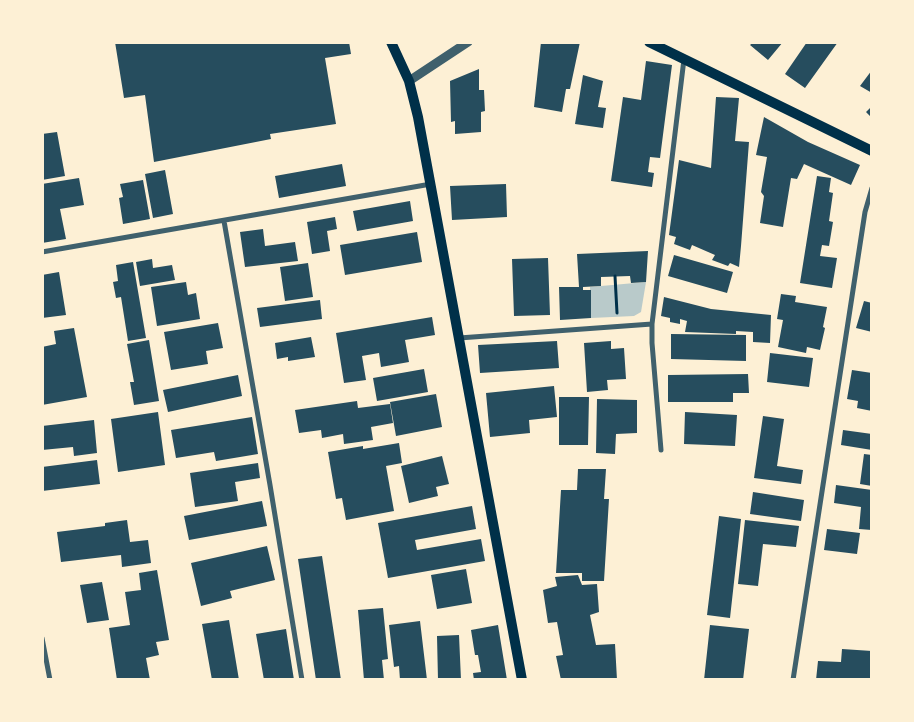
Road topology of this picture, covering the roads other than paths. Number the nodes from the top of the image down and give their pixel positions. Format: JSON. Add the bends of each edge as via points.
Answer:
{"nodes":[{"id":1,"x":392,"y":42,"type":"edge"},
{"id":2,"x":468,"y":42,"type":"edge"},
{"id":3,"x":649,"y":42,"type":"edge"},
{"id":4,"x":684,"y":59,"type":"junction"},
{"id":5,"x":409,"y":81,"type":"junction"},
{"id":6,"x":872,"y":151,"type":"edge"},
{"id":7,"x":431,"y":184,"type":"junction"},
{"id":8,"x":872,"y":188,"type":"edge"},
{"id":9,"x":224,"y":221,"type":"junction"},
{"id":10,"x":42,"y":252,"type":"edge"},
{"id":11,"x":652,"y":324,"type":"junction"},
{"id":12,"x":459,"y":338,"type":"junction"},
{"id":13,"x":661,"y":450,"type":"dead end"},
{"id":14,"x":42,"y":638,"type":"edge"},
{"id":15,"x":50,"y":680,"type":"edge"},
{"id":16,"x":302,"y":680,"type":"edge"},
{"id":17,"x":522,"y":680,"type":"edge"},
{"id":18,"x":793,"y":680,"type":"edge"}],
"edges":[{"from":1,"to":5,"type":"main road"},
{"from":2,"to":5,"type":"street"},
{"from":3,"to":4,"type":"main road"},
{"from":4,"to":6,"type":"main road"},
{"from":4,"to":11,"type":"street"},
{"from":5,"to":7,"type":"main road"},
{"from":7,"to":9,"type":"street"},
{"from":7,"to":12,"type":"main road"},
{"from":8,"to":18,"type":"street","via":[[865,212]]},
{"from":9,"to":10,"type":"street"},
{"from":9,"to":16,"type":"street"},
{"from":11,"to":12,"type":"street"},
{"from":11,"to":13,"type":"street"},
{"from":12,"to":17,"type":"main road"},
{"from":14,"to":15,"type":"street"}]}
